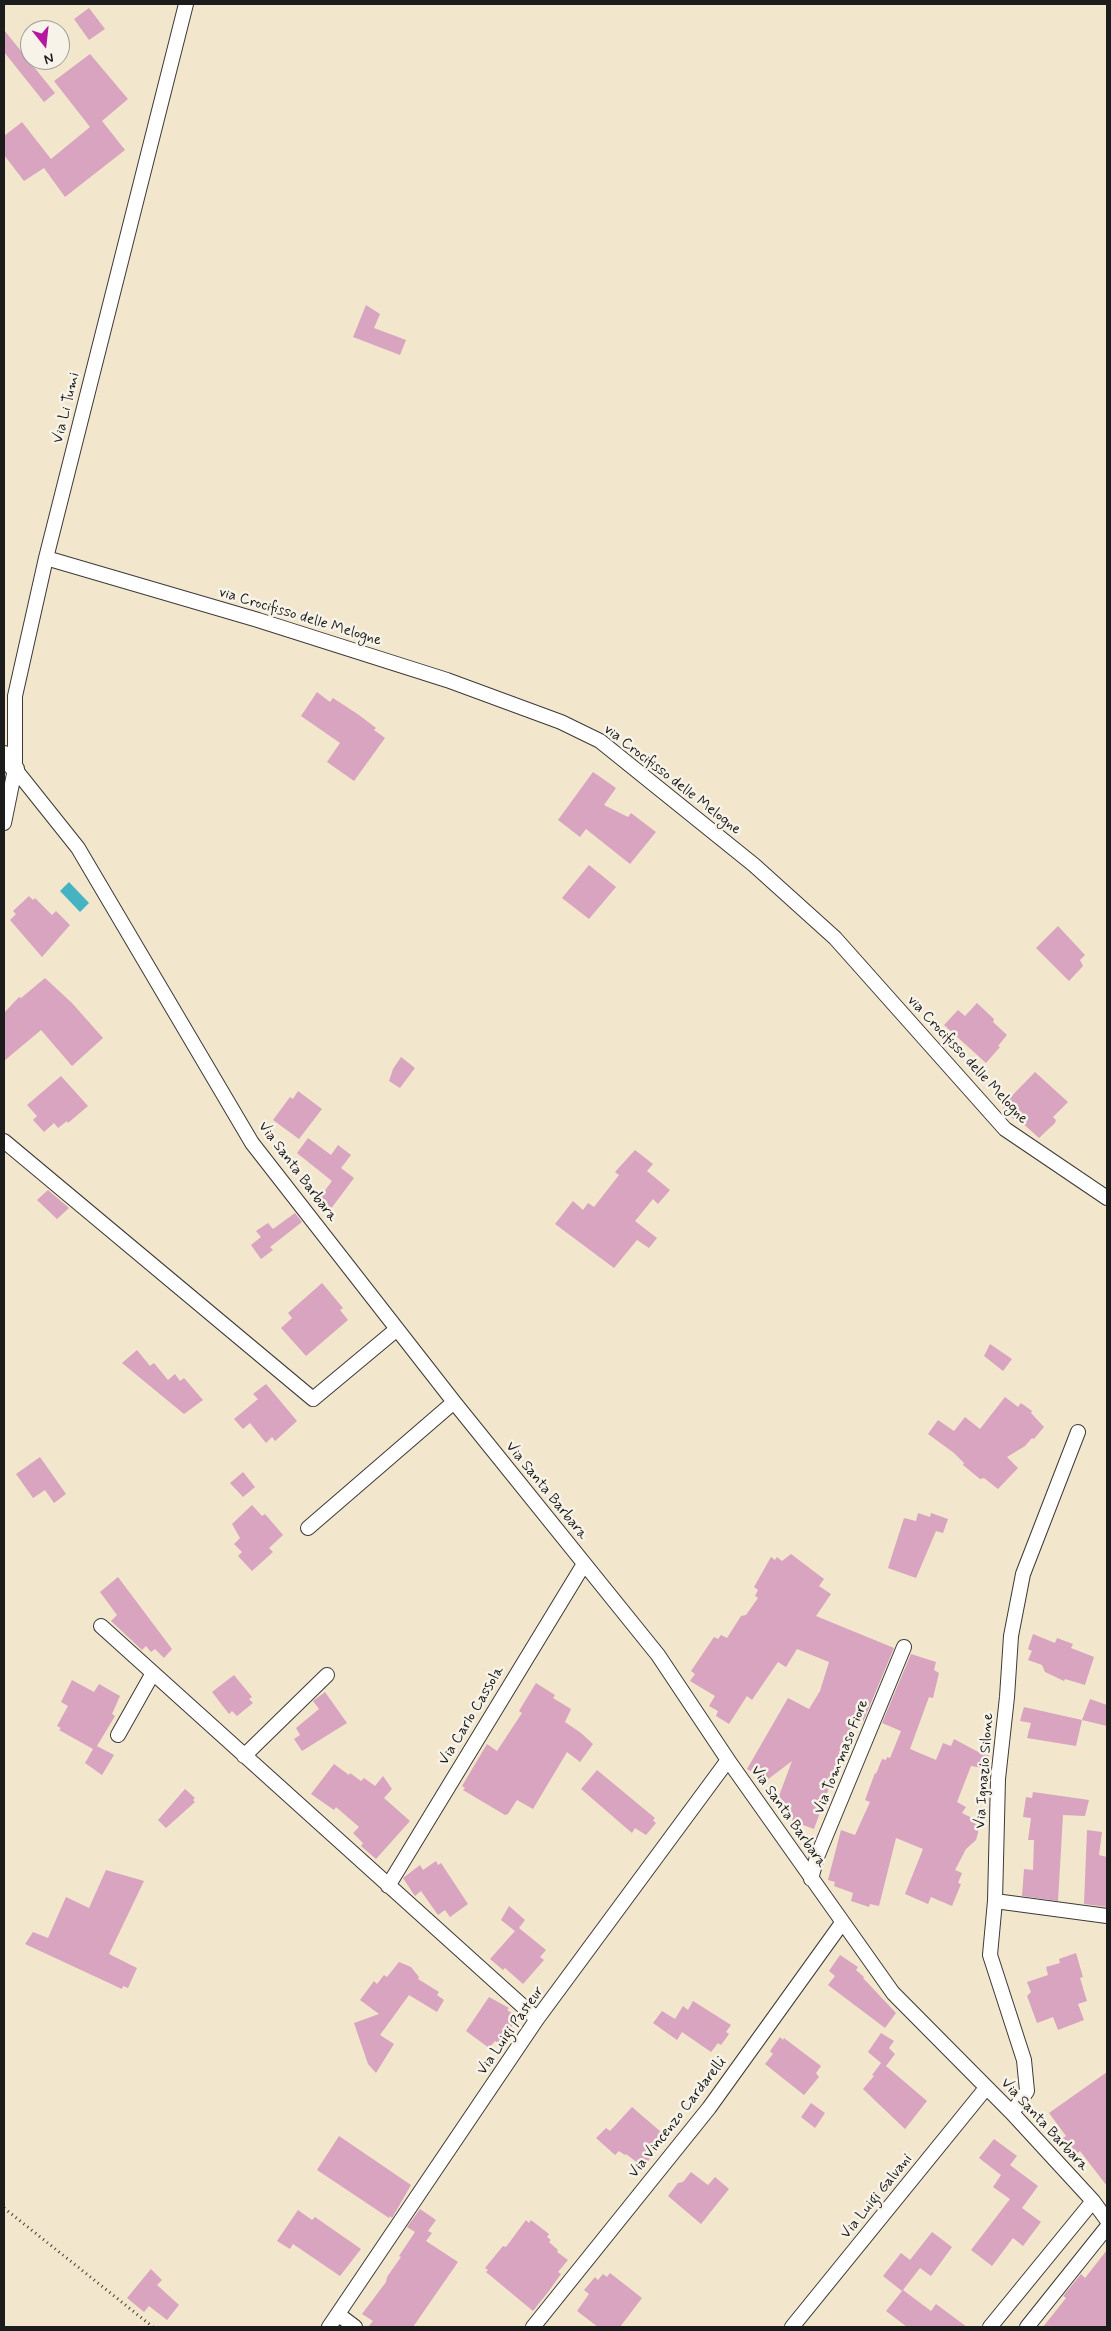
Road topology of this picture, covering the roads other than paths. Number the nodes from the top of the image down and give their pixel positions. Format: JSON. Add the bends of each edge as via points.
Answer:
{"nodes":[{"id":1,"x":186,"y":4,"type":"edge"},
{"id":2,"x":46,"y":558,"type":"junction"},
{"id":3,"x":4,"y":755,"type":"edge"},
{"id":4,"x":16,"y":769,"type":"junction"},
{"id":5,"x":4,"y":823,"type":"edge"},
{"id":6,"x":4,"y":1141,"type":"edge"},
{"id":7,"x":1107,"y":1198,"type":"edge"},
{"id":8,"x":397,"y":1329,"type":"junction"},
{"id":9,"x":454,"y":1402,"type":"junction"},
{"id":10,"x":1078,"y":1432,"type":"dead end"},
{"id":11,"x":308,"y":1528,"type":"dead end"},
{"id":12,"x":584,"y":1564,"type":"junction"},
{"id":13,"x":101,"y":1626,"type":"dead end"},
{"id":14,"x":904,"y":1647,"type":"dead end"},
{"id":15,"x":153,"y":1673,"type":"junction"},
{"id":16,"x":328,"y":1675,"type":"dead end"},
{"id":17,"x":118,"y":1735,"type":"dead end"},
{"id":18,"x":244,"y":1756,"type":"junction"},
{"id":19,"x":728,"y":1760,"type":"junction"},
{"id":20,"x":812,"y":1879,"type":"junction"},
{"id":21,"x":388,"y":1886,"type":"junction"},
{"id":22,"x":995,"y":1901,"type":"junction"},
{"id":23,"x":1107,"y":1916,"type":"edge"},
{"id":24,"x":842,"y":1923,"type":"junction"},
{"id":25,"x":537,"y":2020,"type":"junction"},
{"id":26,"x":986,"y":2088,"type":"junction"},
{"id":27,"x":1012,"y":2114,"type":"junction"},
{"id":28,"x":1093,"y":2201,"type":"junction"},
{"id":29,"x":1107,"y":2220,"type":"edge"},
{"id":30,"x":1107,"y":2227,"type":"edge"},
{"id":31,"x":339,"y":2315,"type":"junction"},
{"id":32,"x":329,"y":2327,"type":"edge"},
{"id":33,"x":355,"y":2327,"type":"edge"},
{"id":34,"x":533,"y":2327,"type":"edge"},
{"id":35,"x":792,"y":2327,"type":"edge"},
{"id":36,"x":990,"y":2327,"type":"edge"},
{"id":37,"x":1027,"y":2327,"type":"edge"}],
"edges":[{"from":1,"to":2,"type":"street","name":"Via Li Tumi"},
{"from":2,"to":4,"type":"street","name":"Via Li Tumi","via":[[15,696]]},
{"from":2,"to":7,"type":"street","name":"via Crocifisso delle Melogne","via":[[258,620],[446,680],[560,722],[600,742],[754,865],[835,938],[1005,1128]]},
{"from":3,"to":4,"type":"street"},
{"from":4,"to":5,"type":"street","name":"Via Li Tumi"},
{"from":4,"to":8,"type":"street","name":"Via Santa Barbara","via":[[78,848],[252,1142]]},
{"from":6,"to":8,"type":"street","via":[[313,1399]]},
{"from":8,"to":9,"type":"street","name":"Via Santa Barbara"},
{"from":9,"to":11,"type":"street"},
{"from":9,"to":12,"type":"street","name":"Via Santa Barbara"},
{"from":10,"to":22,"type":"street","name":"Via Ignazio Silone","via":[[1023,1574],[1012,1636],[998,1779]]},
{"from":12,"to":19,"type":"street","name":"Via Santa Barbara","via":[[658,1655]]},
{"from":12,"to":21,"type":"street","name":"Via Carlo Cassola"},
{"from":13,"to":15,"type":"street"},
{"from":14,"to":20,"type":"street","name":"Via Tommaso Fiore","via":[[817,1857]]},
{"from":15,"to":17,"type":"street"},
{"from":15,"to":18,"type":"street"},
{"from":16,"to":18,"type":"street"},
{"from":18,"to":21,"type":"street"},
{"from":19,"to":20,"type":"street","name":"Via Santa Barbara"},
{"from":19,"to":25,"type":"street","name":"Via Luigi Pasteur"},
{"from":20,"to":24,"type":"street","name":"Via Santa Barbara"},
{"from":21,"to":25,"type":"street"},
{"from":22,"to":23,"type":"street"},
{"from":22,"to":27,"type":"street","name":"Via Ignazio Silone","via":[[990,1955],[1024,2060],[1027,2091]]},
{"from":24,"to":26,"type":"street","name":"Via Santa Barbara","via":[[893,1993]]},
{"from":24,"to":34,"type":"street","name":"Via Vincenzo Cardarelli","via":[[709,2108]]},
{"from":25,"to":31,"type":"street","name":"Via Luigi Pasteur"},
{"from":26,"to":27,"type":"street","name":"Via Santa Barbara"},
{"from":26,"to":35,"type":"street","name":"Via Luigi Galvani"},
{"from":27,"to":28,"type":"street","name":"Via Santa Barbara"},
{"from":28,"to":29,"type":"street","name":"Via Santa Barbara"},
{"from":28,"to":36,"type":"street"},
{"from":30,"to":37,"type":"street"},
{"from":31,"to":32,"type":"street","name":"Via Luigi Pasteur"},
{"from":31,"to":33,"type":"street"}]}
